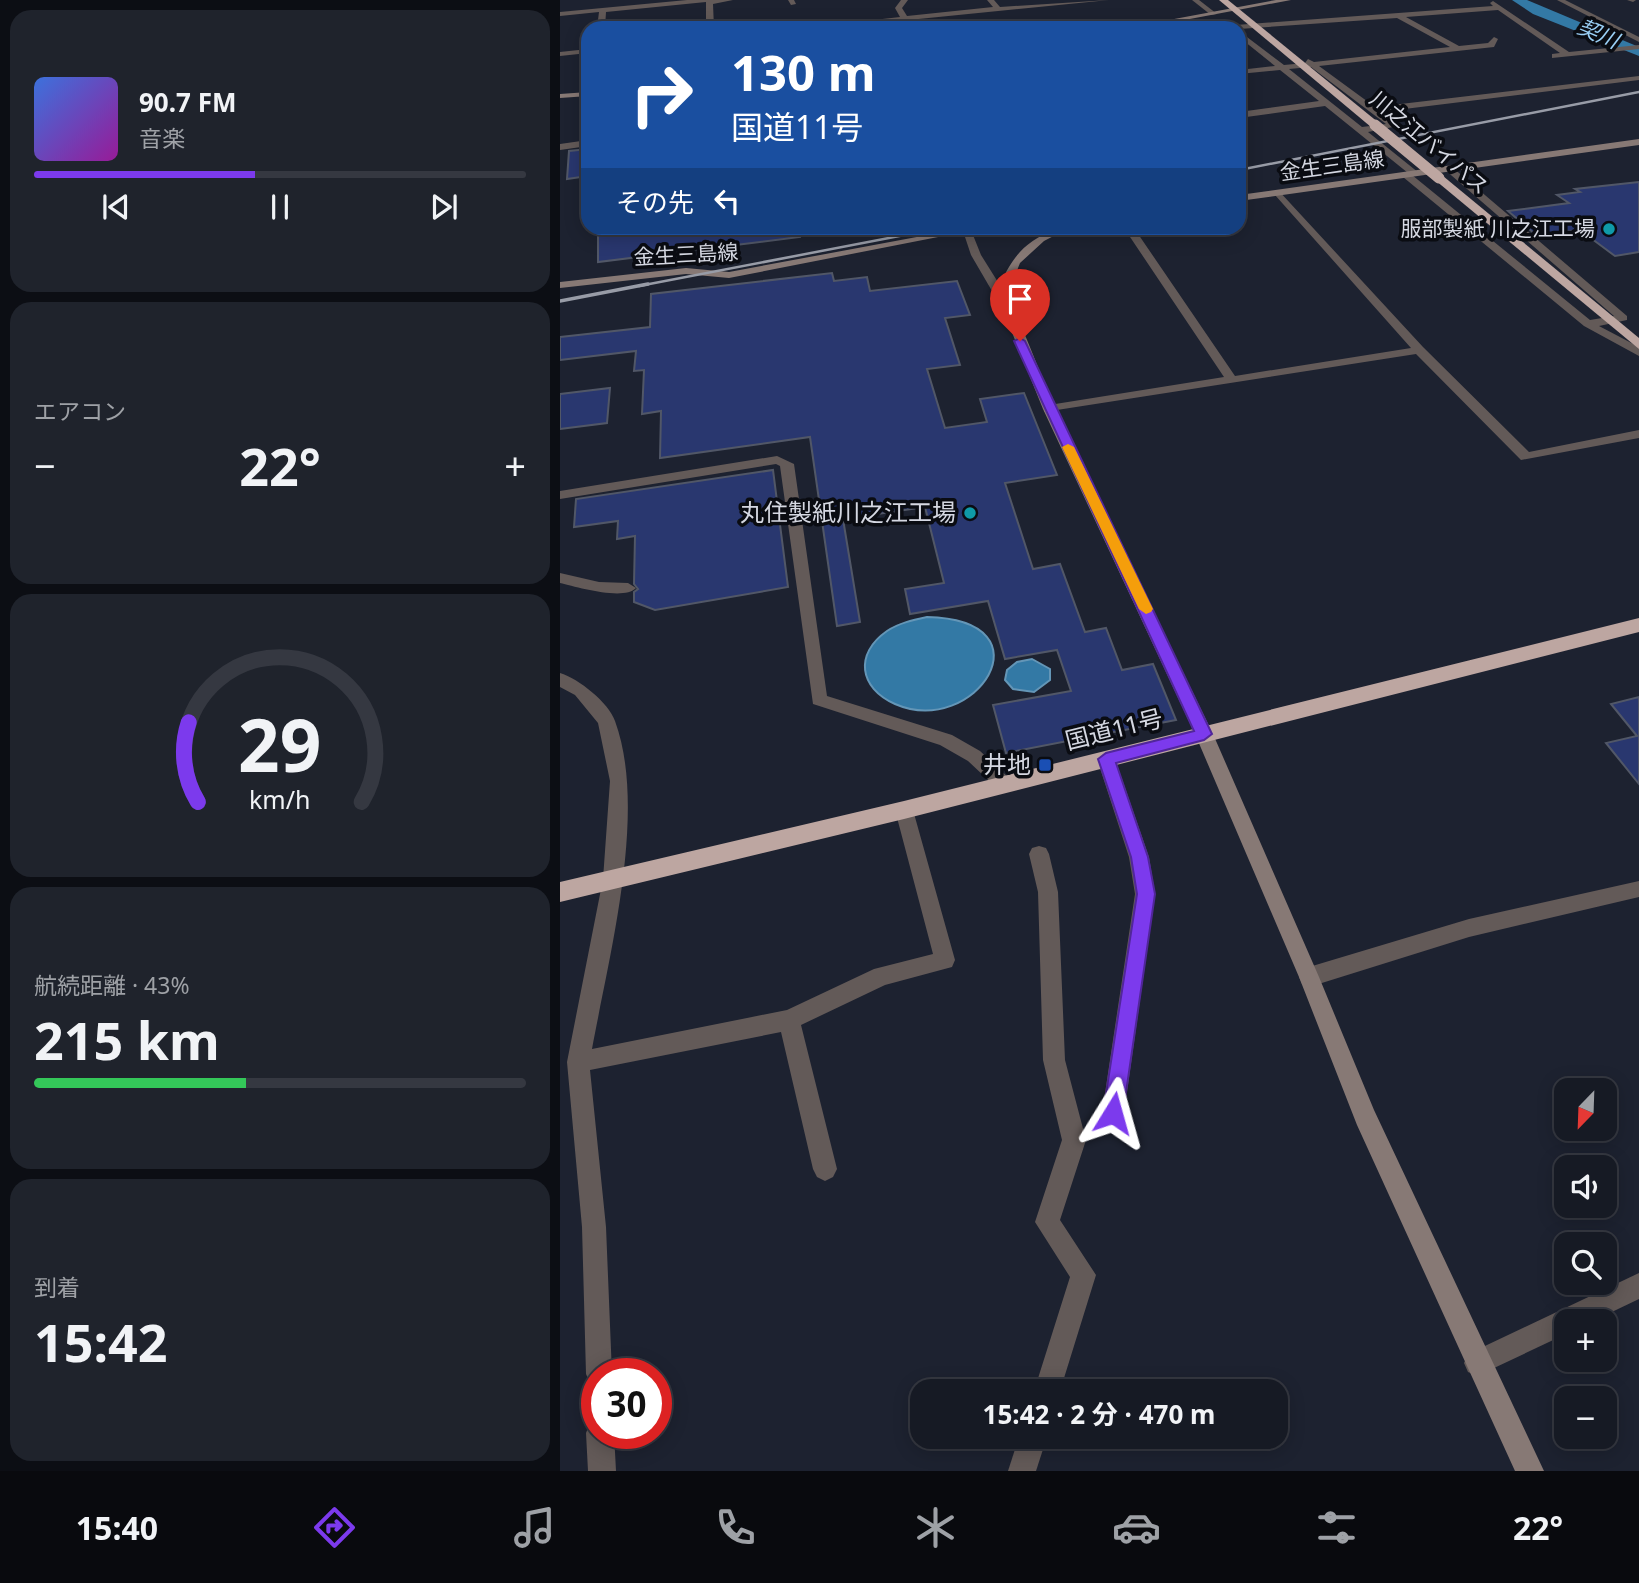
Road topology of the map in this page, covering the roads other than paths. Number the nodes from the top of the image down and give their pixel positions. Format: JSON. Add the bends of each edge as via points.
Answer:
{"nodes":[{"id":1,"x":730,"y":0,"type":"edge"},
{"id":2,"x":905,"y":0,"type":"edge"},
{"id":3,"x":990,"y":0,"type":"edge"},
{"id":4,"x":1106,"y":0,"type":"edge"},
{"id":5,"x":1195,"y":0,"type":"edge"},
{"id":6,"x":1223,"y":0,"type":"edge"},
{"id":7,"x":1288,"y":0,"type":"edge"},
{"id":8,"x":1560,"y":0,"type":"edge"},
{"id":9,"x":709,"y":1,"type":"edge"},
{"id":10,"x":1079,"y":1,"type":"edge"},
{"id":11,"x":1491,"y":1,"type":"edge"},
{"id":12,"x":631,"y":4,"type":"edge"},
{"id":13,"x":1502,"y":5,"type":"edge"},
{"id":14,"x":998,"y":9,"type":"junction"},
{"id":15,"x":603,"y":10,"type":"junction"},
{"id":16,"x":1236,"y":10,"type":"junction"},
{"id":17,"x":968,"y":12,"type":"junction"},
{"id":18,"x":561,"y":13,"type":"edge"},
{"id":19,"x":1213,"y":15,"type":"junction"},
{"id":20,"x":1397,"y":15,"type":"junction"},
{"id":21,"x":905,"y":18,"type":"junction"},
{"id":22,"x":975,"y":20,"type":"dead end"},
{"id":23,"x":602,"y":21,"type":"edge"},
{"id":24,"x":710,"y":21,"type":"edge"},
{"id":25,"x":876,"y":21,"type":"edge"},
{"id":26,"x":1175,"y":21,"type":"edge"},
{"id":27,"x":560,"y":23,"type":"edge"},
{"id":28,"x":1254,"y":26,"type":"junction"},
{"id":29,"x":1246,"y":27,"type":"edge"},
{"id":30,"x":1494,"y":39,"type":"dead end"},
{"id":31,"x":1246,"y":41,"type":"edge"},
{"id":32,"x":1635,"y":46,"type":"edge"},
{"id":33,"x":1459,"y":48,"type":"junction"},
{"id":34,"x":581,"y":52,"type":"edge"},
{"id":35,"x":560,"y":54,"type":"edge"},
{"id":36,"x":1568,"y":55,"type":"junction"},
{"id":37,"x":1552,"y":56,"type":"dead end"},
{"id":38,"x":1307,"y":64,"type":"junction"},
{"id":39,"x":1283,"y":68,"type":"junction"},
{"id":40,"x":1246,"y":71,"type":"edge"},
{"id":41,"x":1639,"y":78,"type":"edge"},
{"id":42,"x":581,"y":94,"type":"edge"},
{"id":43,"x":560,"y":96,"type":"edge"},
{"id":44,"x":1325,"y":103,"type":"junction"},
{"id":45,"x":1373,"y":110,"type":"junction"},
{"id":46,"x":1246,"y":114,"type":"edge"},
{"id":47,"x":1359,"y":131,"type":"junction"},
{"id":48,"x":1639,"y":142,"type":"edge"},
{"id":49,"x":581,"y":144,"type":"edge"},
{"id":50,"x":560,"y":147,"type":"edge"},
{"id":51,"x":1410,"y":174,"type":"junction"},
{"id":52,"x":1444,"y":174,"type":"junction"},
{"id":53,"x":1278,"y":193,"type":"junction"},
{"id":54,"x":1246,"y":197,"type":"edge"},
{"id":55,"x":940,"y":235,"type":"edge"},
{"id":56,"x":968,"y":235,"type":"edge"},
{"id":57,"x":1035,"y":235,"type":"edge"},
{"id":58,"x":1134,"y":235,"type":"edge"},
{"id":59,"x":560,"y":285,"type":"edge"},
{"id":60,"x":1005,"y":303,"type":"junction"},
{"id":61,"x":1639,"y":315,"type":"edge"},
{"id":62,"x":1617,"y":320,"type":"junction"},
{"id":63,"x":1588,"y":324,"type":"junction"},
{"id":64,"x":1639,"y":345,"type":"edge"},
{"id":65,"x":1419,"y":349,"type":"junction"},
{"id":66,"x":1639,"y":352,"type":"edge"},
{"id":67,"x":1232,"y":380,"type":"junction"},
{"id":68,"x":1049,"y":409,"type":"junction"},
{"id":69,"x":1639,"y":434,"type":"edge"},
{"id":70,"x":560,"y":495,"type":"edge"},
{"id":71,"x":560,"y":578,"type":"edge"},
{"id":72,"x":628,"y":588,"type":"dead end"},
{"id":73,"x":1639,"y":625,"type":"edge"},
{"id":74,"x":560,"y":679,"type":"edge"},
{"id":75,"x":1204,"y":734,"type":"junction"},
{"id":76,"x":1106,"y":759,"type":"junction"},
{"id":77,"x":1005,"y":785,"type":"junction"},
{"id":78,"x":904,"y":810,"type":"junction"},
{"id":79,"x":1039,"y":855,"type":"dead end"},
{"id":80,"x":613,"y":880,"type":"junction"},
{"id":81,"x":1639,"y":889,"type":"edge"},
{"id":82,"x":560,"y":892,"type":"edge"},
{"id":83,"x":1308,"y":977,"type":"junction"},
{"id":84,"x":789,"y":1020,"type":"junction"},
{"id":85,"x":578,"y":1062,"type":"junction"},
{"id":86,"x":1113,"y":1113,"type":"dead end"},
{"id":87,"x":825,"y":1169,"type":"dead end"},
{"id":88,"x":1639,"y":1286,"type":"edge"},
{"id":89,"x":598,"y":1358,"type":"edge"},
{"id":90,"x":1477,"y":1363,"type":"junction"},
{"id":91,"x":1051,"y":1379,"type":"edge"},
{"id":92,"x":601,"y":1449,"type":"edge"},
{"id":93,"x":1029,"y":1449,"type":"edge"},
{"id":94,"x":602,"y":1471,"type":"edge"},
{"id":95,"x":1022,"y":1471,"type":"edge"},
{"id":96,"x":1530,"y":1471,"type":"edge"}],
"edges":[{"from":1,"to":9,"type":"street"},
{"from":2,"to":21,"type":"street","via":[[898,8]]},
{"from":3,"to":14,"type":"street"},
{"from":4,"to":10,"type":"street"},
{"from":5,"to":19,"type":"street"},
{"from":6,"to":16,"type":"highway","name":"川之江バイパス"},
{"from":7,"to":16,"type":"street"},
{"from":8,"to":32,"type":"street"},
{"from":9,"to":12,"type":"street"},
{"from":9,"to":24,"type":"street"},
{"from":10,"to":14,"type":"street"},
{"from":11,"to":13,"type":"street"},
{"from":12,"to":15,"type":"street"},
{"from":13,"to":20,"type":"street"},
{"from":13,"to":36,"type":"street","via":[[1534,34]]},
{"from":14,"to":17,"type":"street"},
{"from":15,"to":18,"type":"street"},
{"from":15,"to":23,"type":"street"},
{"from":16,"to":19,"type":"street"},
{"from":16,"to":28,"type":"highway","name":"川之江バイパス"},
{"from":17,"to":21,"type":"street"},
{"from":17,"to":22,"type":"street"},
{"from":18,"to":27,"type":"street"},
{"from":19,"to":26,"type":"street"},
{"from":20,"to":28,"type":"street"},
{"from":20,"to":33,"type":"street"},
{"from":21,"to":25,"type":"street"},
{"from":28,"to":29,"type":"street"},
{"from":28,"to":38,"type":"highway","name":"川之江バイパス"},
{"from":30,"to":33,"type":"street","via":[[1491,45]]},
{"from":31,"to":39,"type":"street"},
{"from":32,"to":36,"type":"street"},
{"from":33,"to":38,"type":"street"},
{"from":34,"to":35,"type":"street"},
{"from":36,"to":37,"type":"street"},
{"from":38,"to":39,"type":"street"},
{"from":38,"to":45,"type":"street"},
{"from":38,"to":52,"type":"highway","name":"川之江バイパス","bridge":true,"via":[[1374,125]]},
{"from":39,"to":40,"type":"street"},
{"from":39,"to":44,"type":"street"},
{"from":41,"to":45,"type":"street"},
{"from":42,"to":43,"type":"street"},
{"from":44,"to":46,"type":"street"},
{"from":44,"to":47,"type":"street"},
{"from":45,"to":47,"type":"street","via":[[1394,126]]},
{"from":47,"to":51,"type":"street"},
{"from":48,"to":52,"type":"street","name":"金生三島線"},
{"from":49,"to":50,"type":"street"},
{"from":51,"to":52,"type":"street","name":"金生三島線"},
{"from":51,"to":53,"type":"street","name":"金生三島線"},
{"from":51,"to":63,"type":"street"},
{"from":52,"to":62,"type":"highway","name":"川之江バイパス"},
{"from":53,"to":54,"type":"street","name":"金生三島線"},
{"from":53,"to":65,"type":"street"},
{"from":55,"to":59,"type":"street","name":"金生三島線","via":[[729,275],[686,271]]},
{"from":56,"to":60,"type":"street"},
{"from":57,"to":60,"type":"street","via":[[1009,273],[1002,293]]},
{"from":58,"to":67,"type":"street"},
{"from":60,"to":68,"type":"street"},
{"from":61,"to":62,"type":"street"},
{"from":62,"to":63,"type":"street"},
{"from":62,"to":64,"type":"highway","name":"川之江バイパス"},
{"from":63,"to":66,"type":"street"},
{"from":65,"to":67,"type":"street"},
{"from":65,"to":69,"type":"street","via":[[1526,457]]},
{"from":67,"to":68,"type":"street"},
{"from":68,"to":75,"type":"street"},
{"from":70,"to":77,"type":"street","via":[[777,460],[787,464],[819,700],[946,740],[974,756]]},
{"from":71,"to":72,"type":"street"},
{"from":73,"to":75,"type":"highway","name":"国道11号"},
{"from":74,"to":80,"type":"street","via":[[581,691],[601,712],[616,757],[619,781]]},
{"from":75,"to":76,"type":"highway","name":"国道11号"},
{"from":75,"to":83,"type":"street"},
{"from":76,"to":77,"type":"highway","name":"国道11号"},
{"from":76,"to":86,"type":"street","via":[[1139,857],[1146,894]]},
{"from":77,"to":78,"type":"highway","name":"国道11号"},
{"from":78,"to":80,"type":"highway","name":"国道11号"},
{"from":78,"to":84,"type":"street","via":[[945,960],[881,976]]},
{"from":79,"to":91,"type":"street","via":[[1048,892],[1054,1060],[1074,1140],[1047,1222],[1083,1275]]},
{"from":80,"to":82,"type":"highway","name":"国道11号"},
{"from":80,"to":85,"type":"street"},
{"from":81,"to":83,"type":"street","via":[[1469,928]]},
{"from":83,"to":90,"type":"street","via":[[1365,1118]]},
{"from":84,"to":85,"type":"street"},
{"from":84,"to":87,"type":"street"},
{"from":85,"to":89,"type":"street","via":[[594,1227]]},
{"from":88,"to":90,"type":"street"},
{"from":90,"to":96,"type":"street"},
{"from":92,"to":94,"type":"street"},
{"from":93,"to":95,"type":"street"}]}
